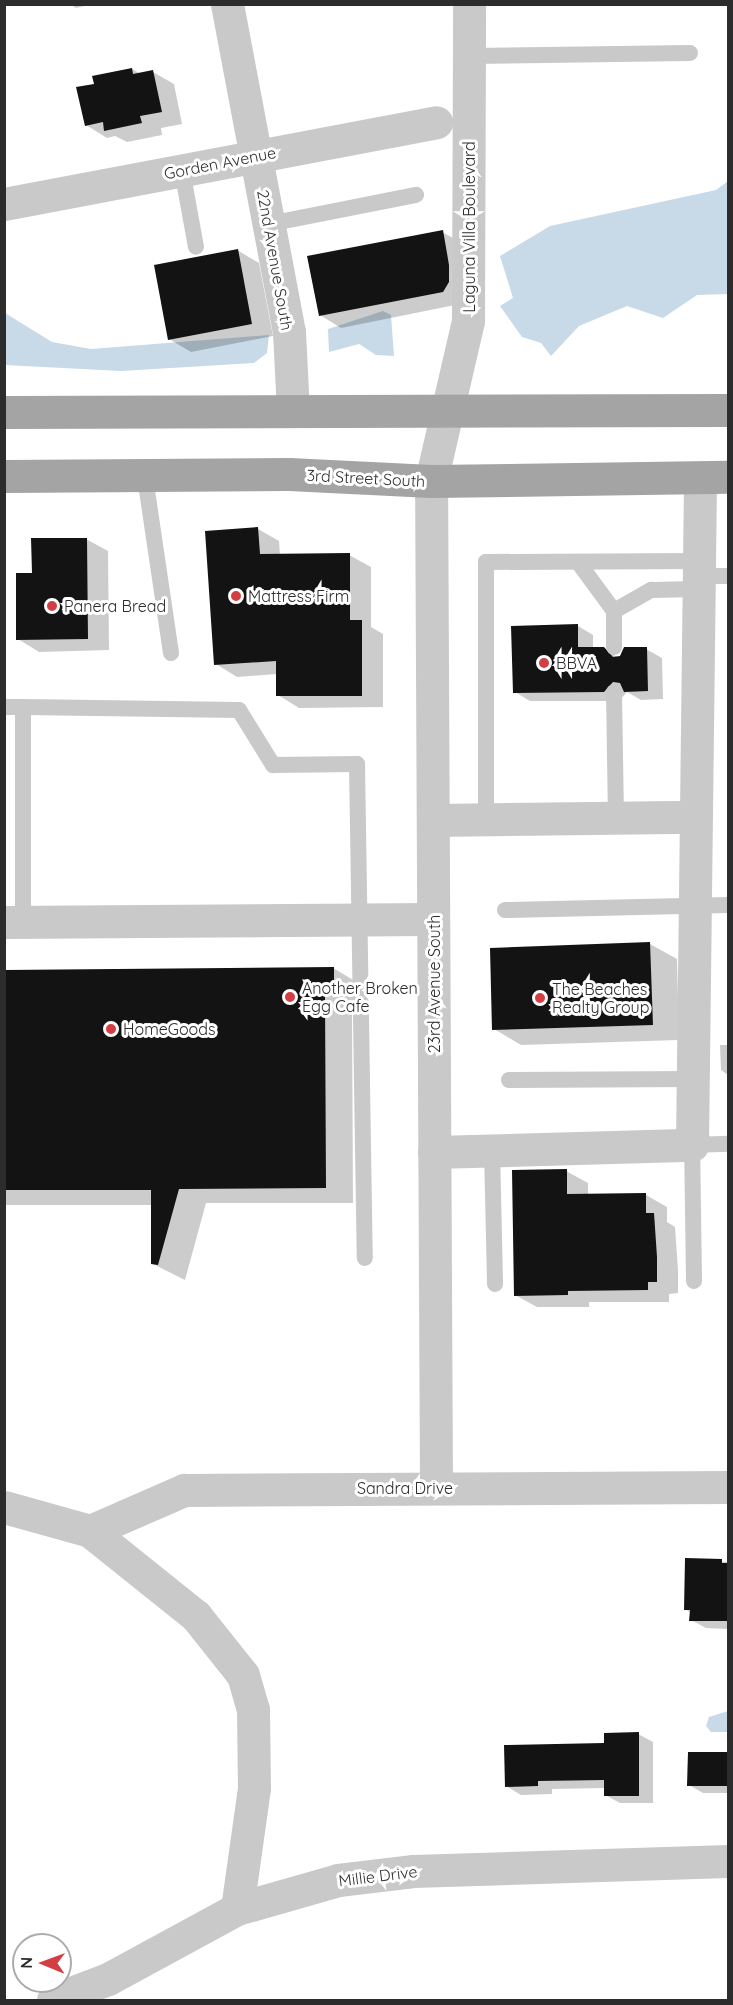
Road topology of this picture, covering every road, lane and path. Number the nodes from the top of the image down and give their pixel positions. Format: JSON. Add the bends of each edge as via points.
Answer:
{"nodes":[{"id":1,"x":227,"y":4,"type":"edge"},
{"id":2,"x":469,"y":4,"type":"edge"},
{"id":3,"x":690,"y":53,"type":"dead end"},
{"id":4,"x":469,"y":56,"type":"junction"},
{"id":5,"x":436,"y":122,"type":"dead end"},
{"id":6,"x":255,"y":155,"type":"junction"},
{"id":7,"x":182,"y":170,"type":"junction"},
{"id":8,"x":416,"y":195,"type":"dead end"},
{"id":9,"x":4,"y":204,"type":"edge"},
{"id":10,"x":269,"y":224,"type":"junction"},
{"id":11,"x":196,"y":247,"type":"dead end"},
{"id":12,"x":448,"y":409,"type":"junction"},
{"id":13,"x":729,"y":410,"type":"edge"},
{"id":14,"x":293,"y":411,"type":"junction"},
{"id":15,"x":4,"y":412,"type":"edge"},
{"id":16,"x":4,"y":476,"type":"edge"},
{"id":17,"x":145,"y":477,"type":"junction"},
{"id":18,"x":714,"y":477,"type":"edge"},
{"id":19,"x":431,"y":481,"type":"junction"},
{"id":20,"x":572,"y":562,"type":"junction"},
{"id":21,"x":706,"y":575,"type":"edge"},
{"id":22,"x":614,"y":611,"type":"junction"},
{"id":23,"x":614,"y":647,"type":"dead end"},
{"id":24,"x":171,"y":653,"type":"dead end"},
{"id":25,"x":614,"y":692,"type":"dead end"},
{"id":26,"x":4,"y":707,"type":"edge"},
{"id":27,"x":23,"y":707,"type":"junction"},
{"id":28,"x":696,"y":817,"type":"junction"},
{"id":29,"x":616,"y":818,"type":"junction"},
{"id":30,"x":486,"y":819,"type":"junction"},
{"id":31,"x":433,"y":820,"type":"junction"},
{"id":32,"x":729,"y":905,"type":"edge"},
{"id":33,"x":695,"y":906,"type":"junction"},
{"id":34,"x":505,"y":910,"type":"dead end"},
{"id":35,"x":433,"y":919,"type":"junction"},
{"id":36,"x":357,"y":920,"type":"junction"},
{"id":37,"x":14,"y":922,"type":"edge"},
{"id":38,"x":693,"y":1079,"type":"junction"},
{"id":39,"x":509,"y":1080,"type":"dead end"},
{"id":40,"x":729,"y":1144,"type":"edge"},
{"id":41,"x":692,"y":1145,"type":"junction"},
{"id":42,"x":492,"y":1150,"type":"junction"},
{"id":43,"x":434,"y":1152,"type":"junction"},
{"id":44,"x":365,"y":1258,"type":"dead end"},
{"id":45,"x":694,"y":1281,"type":"dead end"},
{"id":46,"x":495,"y":1284,"type":"dead end"},
{"id":47,"x":436,"y":1487,"type":"junction"},
{"id":48,"x":729,"y":1487,"type":"edge"},
{"id":49,"x":4,"y":1507,"type":"edge"},
{"id":50,"x":90,"y":1531,"type":"junction"},
{"id":51,"x":729,"y":1861,"type":"edge"},
{"id":52,"x":237,"y":1909,"type":"junction"},
{"id":53,"x":53,"y":2001,"type":"edge"}],
"edges":[{"from":1,"to":6,"type":"street","name":"22nd Avenue South"},
{"from":2,"to":4,"type":"street","name":"Laguna Villa Boulevard"},
{"from":3,"to":4,"type":"lane"},
{"from":4,"to":12,"type":"street","name":"Laguna Villa Boulevard","via":[[468,321]]},
{"from":5,"to":6,"type":"street","name":"Gorden Avenue"},
{"from":6,"to":7,"type":"street","name":"Gorden Avenue"},
{"from":6,"to":10,"type":"street","name":"22nd Avenue South"},
{"from":7,"to":9,"type":"street","name":"Gorden Avenue"},
{"from":7,"to":11,"type":"lane"},
{"from":8,"to":10,"type":"lane"},
{"from":10,"to":14,"type":"street","name":"22nd Avenue South","via":[[289,332]]},
{"from":12,"to":13,"type":"main road"},
{"from":12,"to":14,"type":"main road"},
{"from":12,"to":19,"type":"street","name":"Laguna Villa Boulevard"},
{"from":14,"to":15,"type":"main road"},
{"from":16,"to":17,"type":"main road","name":"3rd Street South"},
{"from":17,"to":19,"type":"main road","name":"3rd Street South","via":[[289,474]]},
{"from":17,"to":24,"type":"lane"},
{"from":18,"to":19,"type":"main road","name":"3rd Street South"},
{"from":18,"to":21,"type":"street"},
{"from":19,"to":31,"type":"street","name":"23rd Avenue South"},
{"from":20,"to":21,"type":"lane"},
{"from":20,"to":22,"type":"lane"},
{"from":20,"to":30,"type":"lane","via":[[486,562]]},
{"from":21,"to":22,"type":"lane","via":[[651,590]]},
{"from":21,"to":28,"type":"street"},
{"from":22,"to":23,"type":"lane"},
{"from":25,"to":29,"type":"lane"},
{"from":26,"to":27,"type":"lane"},
{"from":27,"to":36,"type":"lane","via":[[239,710],[273,765],[357,764]]},
{"from":27,"to":37,"type":"lane"},
{"from":28,"to":29,"type":"street"},
{"from":28,"to":33,"type":"street"},
{"from":29,"to":30,"type":"street"},
{"from":30,"to":31,"type":"street"},
{"from":31,"to":35,"type":"street","name":"23rd Avenue South"},
{"from":32,"to":33,"type":"lane"},
{"from":33,"to":34,"type":"lane"},
{"from":33,"to":38,"type":"street"},
{"from":35,"to":36,"type":"street"},
{"from":35,"to":43,"type":"street","name":"23rd Avenue South"},
{"from":36,"to":37,"type":"street"},
{"from":36,"to":44,"type":"lane"},
{"from":38,"to":39,"type":"lane"},
{"from":38,"to":41,"type":"street"},
{"from":40,"to":41,"type":"lane"},
{"from":41,"to":42,"type":"street"},
{"from":41,"to":45,"type":"lane"},
{"from":42,"to":43,"type":"street"},
{"from":42,"to":46,"type":"lane"},
{"from":43,"to":47,"type":"street","name":"23rd Avenue South"},
{"from":47,"to":48,"type":"street","name":"Sandra Drive"},
{"from":47,"to":50,"type":"street","name":"Sandra Drive","via":[[184,1490]]},
{"from":49,"to":50,"type":"street"},
{"from":50,"to":52,"type":"street","via":[[196,1616],[243,1675],[253,1709],[254,1788]]},
{"from":51,"to":52,"type":"street","name":"Millie Drive","via":[[413,1871],[338,1880]]},
{"from":52,"to":53,"type":"street","name":"Millie Drive","via":[[108,1979]]}]}
